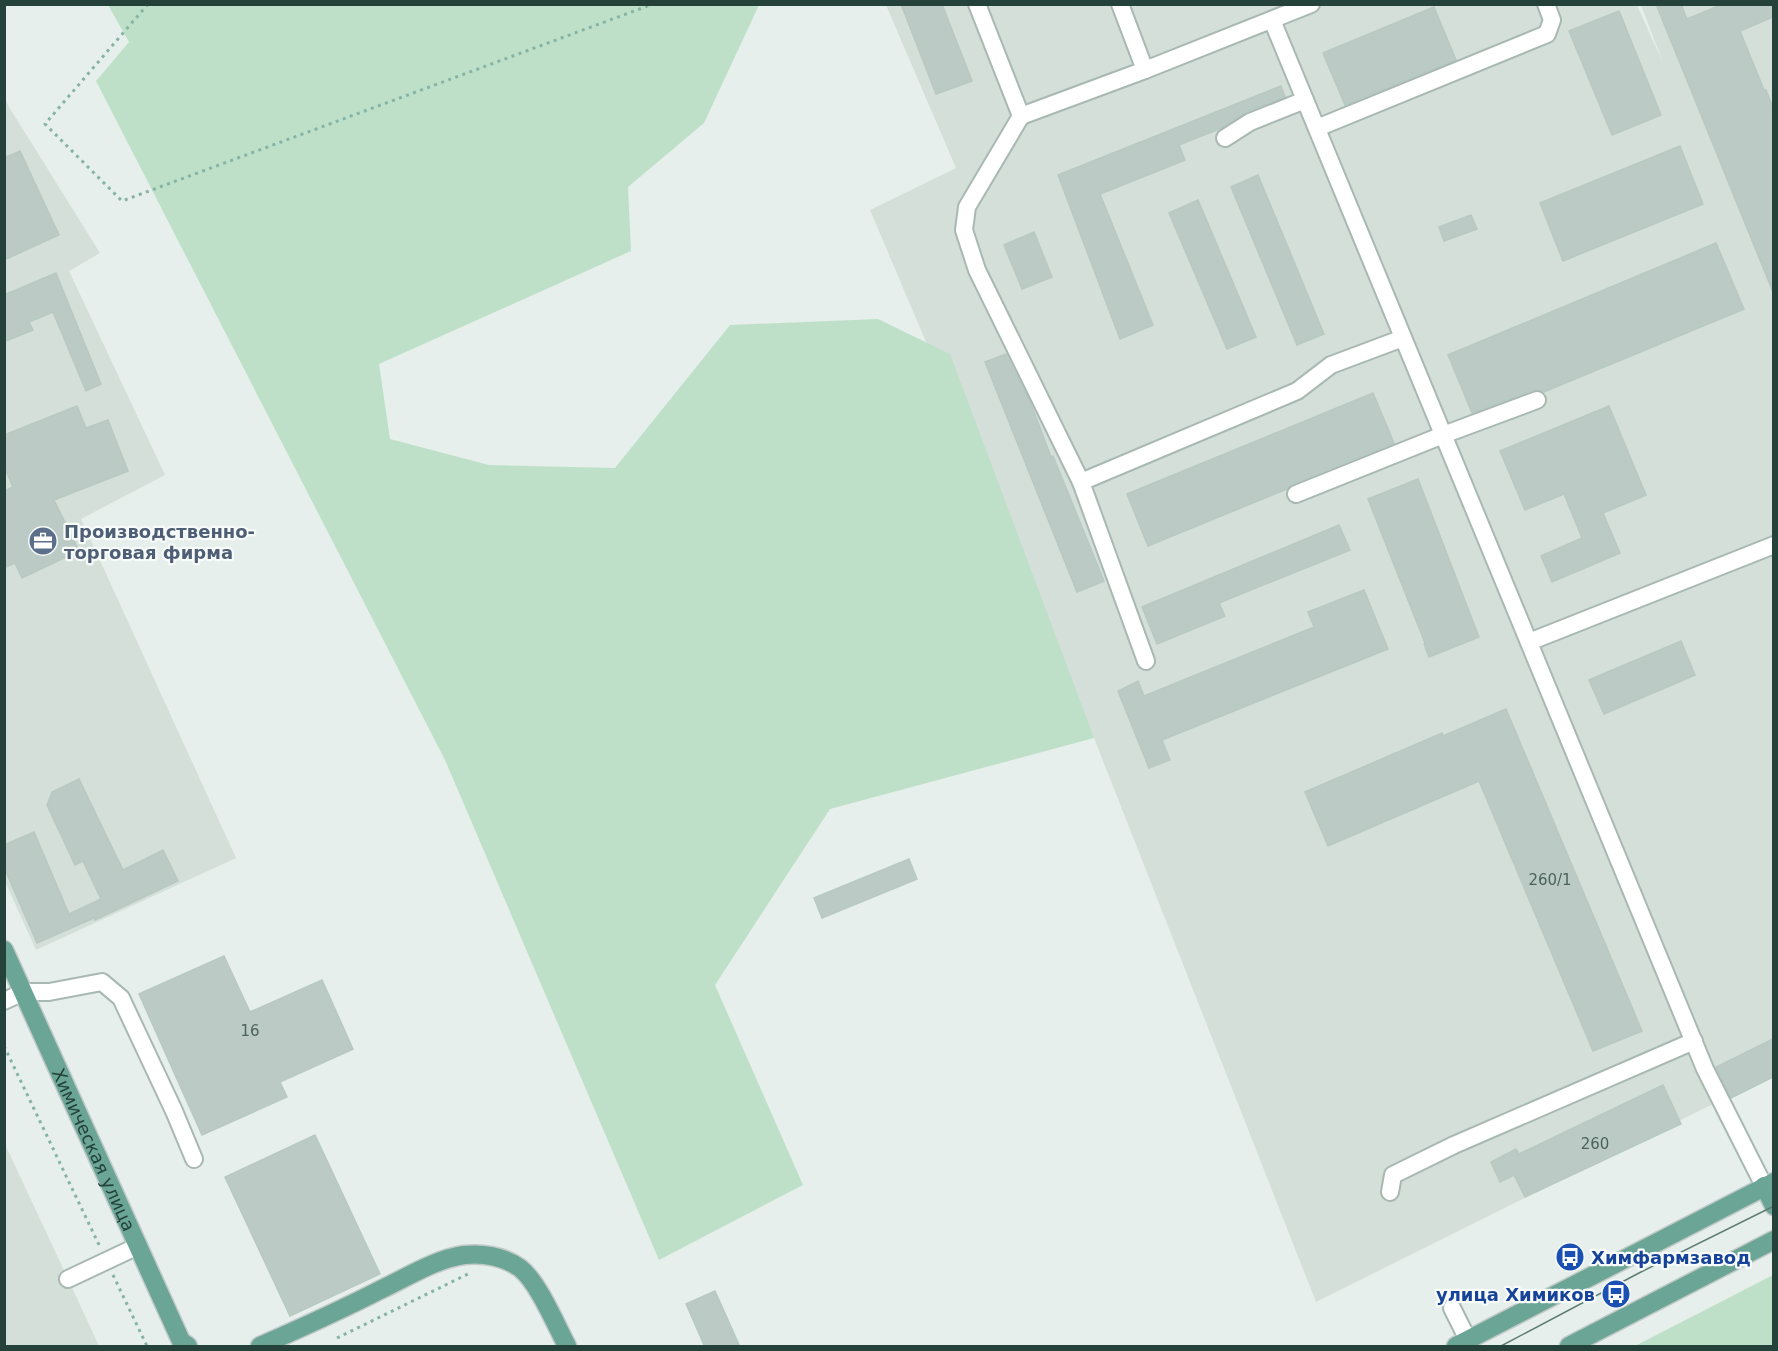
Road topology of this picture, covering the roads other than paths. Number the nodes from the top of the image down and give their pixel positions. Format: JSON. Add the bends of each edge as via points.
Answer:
{"nodes":[{"id":1,"x":977,"y":4,"type":"edge"},
{"id":2,"x":1120,"y":4,"type":"edge"},
{"id":3,"x":1311,"y":4,"type":"edge"},
{"id":4,"x":1546,"y":4,"type":"edge"},
{"id":5,"x":1272,"y":20,"type":"junction"},
{"id":6,"x":1145,"y":70,"type":"junction"},
{"id":7,"x":1305,"y":100,"type":"junction"},
{"id":8,"x":1021,"y":116,"type":"junction"},
{"id":9,"x":1317,"y":128,"type":"junction"},
{"id":10,"x":1225,"y":138,"type":"dead end"},
{"id":11,"x":1403,"y":338,"type":"junction"},
{"id":12,"x":1537,"y":400,"type":"dead end"},
{"id":13,"x":1443,"y":435,"type":"junction"},
{"id":14,"x":1081,"y":482,"type":"junction"},
{"id":15,"x":1296,"y":494,"type":"dead end"},
{"id":16,"x":1773,"y":545,"type":"edge"},
{"id":17,"x":1529,"y":642,"type":"junction"},
{"id":18,"x":1146,"y":661,"type":"dead end"},
{"id":19,"x":4,"y":950,"type":"edge"},
{"id":20,"x":24,"y":992,"type":"junction"},
{"id":21,"x":4,"y":1001,"type":"edge"},
{"id":22,"x":1694,"y":1041,"type":"junction"},
{"id":23,"x":194,"y":1159,"type":"dead end"},
{"id":24,"x":1769,"y":1184,"type":"edge"},
{"id":25,"x":1390,"y":1192,"type":"dead end"},
{"id":26,"x":1773,"y":1206,"type":"edge"},
{"id":27,"x":1773,"y":1240,"type":"edge"},
{"id":28,"x":138,"y":1246,"type":"junction"},
{"id":29,"x":68,"y":1279,"type":"dead end"},
{"id":30,"x":1452,"y":1308,"type":"dead end"},
{"id":31,"x":1462,"y":1343,"type":"edge"},
{"id":32,"x":188,"y":1347,"type":"edge"},
{"id":33,"x":260,"y":1347,"type":"edge"},
{"id":34,"x":567,"y":1347,"type":"edge"},
{"id":35,"x":1569,"y":1347,"type":"edge"}],
"edges":[{"from":1,"to":8,"type":"lane"},
{"from":2,"to":6,"type":"lane"},
{"from":3,"to":5,"type":"lane"},
{"from":4,"to":9,"type":"lane","via":[[1552,20],[1547,34]]},
{"from":5,"to":6,"type":"lane"},
{"from":5,"to":7,"type":"lane"},
{"from":6,"to":8,"type":"lane"},
{"from":7,"to":9,"type":"lane"},
{"from":7,"to":10,"type":"lane","via":[[1250,122]]},
{"from":8,"to":14,"type":"lane","via":[[967,207],[964,230],[977,270]]},
{"from":9,"to":11,"type":"lane"},
{"from":11,"to":13,"type":"lane"},
{"from":11,"to":14,"type":"lane","via":[[1331,365],[1297,391]]},
{"from":12,"to":13,"type":"lane"},
{"from":13,"to":15,"type":"lane"},
{"from":13,"to":17,"type":"lane"},
{"from":14,"to":18,"type":"lane"},
{"from":16,"to":17,"type":"lane"},
{"from":17,"to":22,"type":"lane"},
{"from":19,"to":20,"type":"main road","name":"Химическая улица"},
{"from":20,"to":21,"type":"lane"},
{"from":20,"to":23,"type":"lane","via":[[50,993],[102,982],[121,998]]},
{"from":20,"to":28,"type":"main road","name":"Химическая улица"},
{"from":22,"to":24,"type":"lane","via":[[1705,1069]]},
{"from":22,"to":25,"type":"lane","via":[[1393,1175]]},
{"from":24,"to":26,"type":"main road"},
{"from":24,"to":31,"type":"main road"},
{"from":27,"to":35,"type":"main road"},
{"from":28,"to":29,"type":"lane"},
{"from":28,"to":32,"type":"main road","name":"Химическая улица"},
{"from":30,"to":31,"type":"lane"},
{"from":33,"to":34,"type":"main road","via":[[435,1264],[462,1255],[488,1254],[523,1270]]}]}
